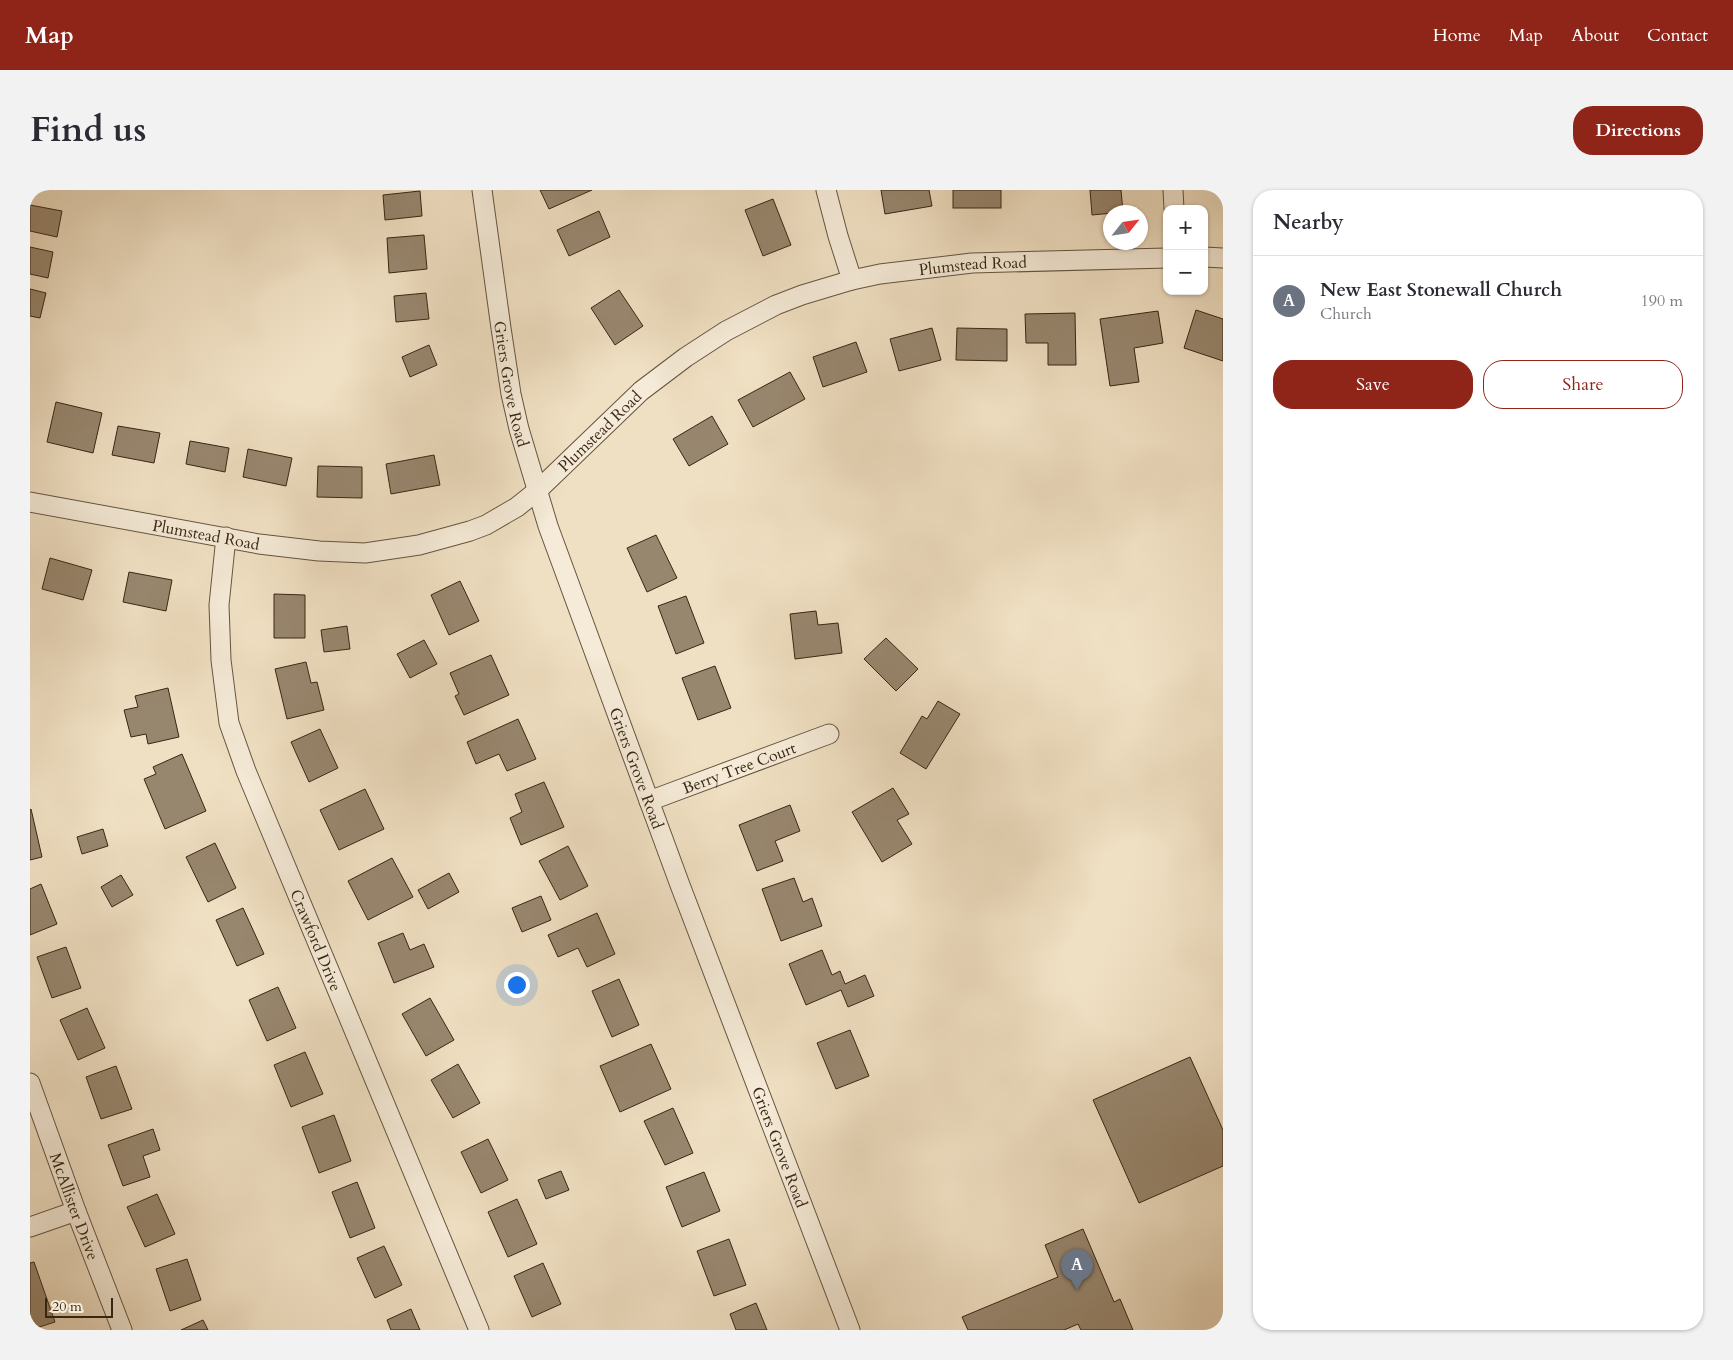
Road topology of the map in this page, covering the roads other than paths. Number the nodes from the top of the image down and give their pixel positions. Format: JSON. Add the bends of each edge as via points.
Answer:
{"nodes":[{"id":1,"x":482,"y":190,"type":"edge"},
{"id":2,"x":826,"y":190,"type":"edge"},
{"id":3,"x":1173,"y":190,"type":"edge"},
{"id":4,"x":1174,"y":205,"type":"edge"},
{"id":5,"x":1208,"y":257,"type":"edge"},
{"id":6,"x":1163,"y":258,"type":"edge"},
{"id":7,"x":1223,"y":258,"type":"edge"},
{"id":8,"x":852,"y":280,"type":"junction"},
{"id":9,"x":537,"y":491,"type":"junction"},
{"id":10,"x":30,"y":502,"type":"edge"},
{"id":11,"x":226,"y":537,"type":"junction"},
{"id":12,"x":829,"y":734,"type":"dead end"},
{"id":13,"x":649,"y":801,"type":"junction"},
{"id":14,"x":30,"y":1083,"type":"edge"},
{"id":15,"x":76,"y":1210,"type":"junction"},
{"id":16,"x":30,"y":1227,"type":"edge"},
{"id":17,"x":122,"y":1330,"type":"edge"},
{"id":18,"x":478,"y":1330,"type":"edge"},
{"id":19,"x":850,"y":1330,"type":"edge"}],
"edges":[{"from":1,"to":9,"type":"street","name":"Griers Grove Road","via":[[511,394]]},
{"from":2,"to":8,"type":"street"},
{"from":3,"to":4,"type":"street"},
{"from":5,"to":7,"type":"street"},
{"from":6,"to":8,"type":"street","name":"Plumstead Road","via":[[972,262]]},
{"from":8,"to":9,"type":"street","name":"Plumstead Road","via":[[776,306],[726,331],[686,357],[640,392]]},
{"from":9,"to":11,"type":"street","name":"Plumstead Road","via":[[517,508],[486,525],[410,547],[365,553],[319,551]]},
{"from":9,"to":13,"type":"street","name":"Griers Grove Road"},
{"from":10,"to":11,"type":"street","name":"Plumstead Road"},
{"from":11,"to":18,"type":"street","name":"Crawford Drive","via":[[219,605],[221,660],[229,723]]},
{"from":12,"to":13,"type":"street","name":"Berry Tree Court"},
{"from":13,"to":19,"type":"street","name":"Griers Grove Road"},
{"from":14,"to":15,"type":"street","name":"McAllister Drive"},
{"from":15,"to":16,"type":"street"},
{"from":15,"to":17,"type":"street","name":"McAllister Drive"}]}
